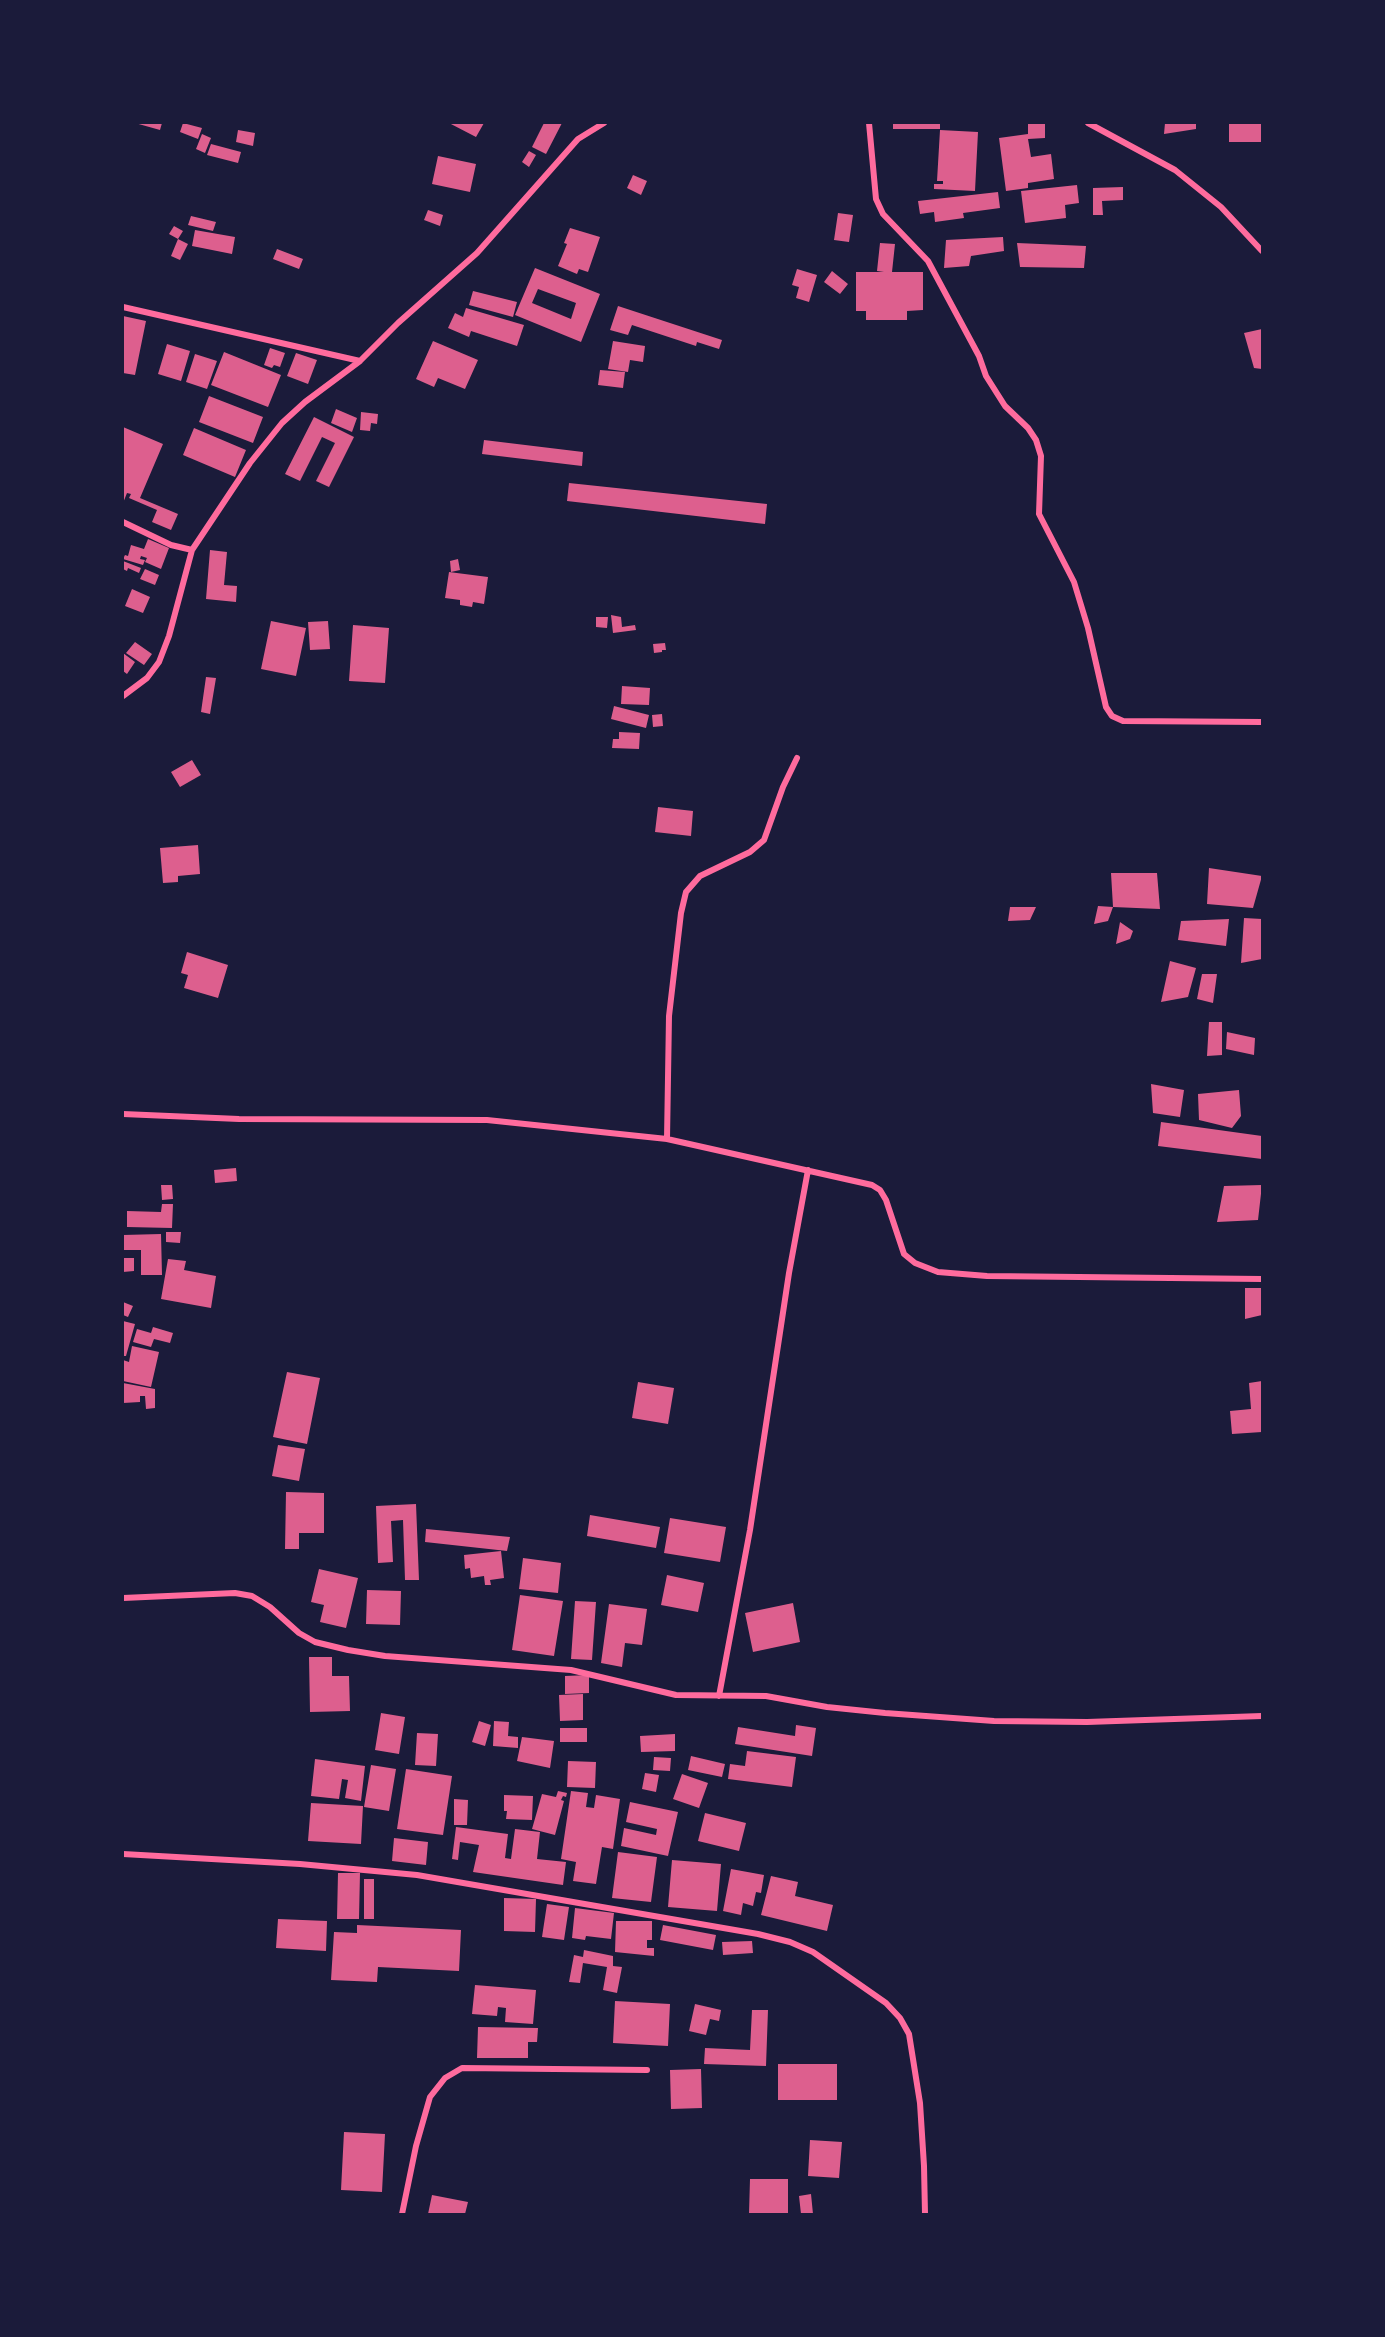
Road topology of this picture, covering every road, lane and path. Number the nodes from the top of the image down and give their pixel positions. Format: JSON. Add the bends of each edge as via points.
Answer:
{"nodes":[{"id":1,"x":604,"y":123,"type":"edge"},
{"id":2,"x":869,"y":123,"type":"edge"},
{"id":3,"x":1088,"y":123,"type":"edge"},
{"id":4,"x":1262,"y":251,"type":"edge"},
{"id":5,"x":123,"y":307,"type":"edge"},
{"id":6,"x":360,"y":361,"type":"junction"},
{"id":7,"x":123,"y":522,"type":"edge"},
{"id":8,"x":192,"y":550,"type":"junction"},
{"id":9,"x":123,"y":696,"type":"edge"},
{"id":10,"x":1262,"y":722,"type":"edge"},
{"id":11,"x":797,"y":758,"type":"dead end"},
{"id":12,"x":123,"y":1114,"type":"edge"},
{"id":13,"x":667,"y":1139,"type":"junction"},
{"id":14,"x":808,"y":1170,"type":"junction"},
{"id":15,"x":1262,"y":1279,"type":"edge"},
{"id":16,"x":123,"y":1598,"type":"edge"},
{"id":17,"x":719,"y":1696,"type":"junction"},
{"id":18,"x":1262,"y":1716,"type":"edge"},
{"id":19,"x":123,"y":1854,"type":"edge"},
{"id":20,"x":647,"y":2070,"type":"dead end"},
{"id":21,"x":402,"y":2214,"type":"edge"},
{"id":22,"x":925,"y":2214,"type":"edge"}],
"edges":[{"from":1,"to":6,"type":"street","via":[[578,139],[477,253]]},
{"from":2,"to":10,"type":"street","via":[[876,199],[884,214],[928,261],[986,376],[1005,406],[1036,440],[1041,456],[1039,514],[1074,582],[1106,706],[1112,716],[1123,721]]},
{"from":3,"to":4,"type":"street","via":[[1175,170],[1221,207]]},
{"from":5,"to":6,"type":"street"},
{"from":6,"to":8,"type":"street","via":[[282,423]]},
{"from":7,"to":8,"type":"street","via":[[171,545]]},
{"from":8,"to":9,"type":"street","via":[[159,662],[147,678]]},
{"from":11,"to":13,"type":"street","via":[[764,840],[750,852],[699,876],[687,892],[669,1016]]},
{"from":12,"to":13,"type":"street","via":[[239,1119],[487,1120]]},
{"from":13,"to":14,"type":"street"},
{"from":14,"to":15,"type":"street","via":[[863,1182],[880,1190],[904,1254],[938,1272]]},
{"from":14,"to":17,"type":"street"},
{"from":16,"to":17,"type":"street","via":[[235,1593],[252,1596],[270,1607],[315,1642],[348,1650],[571,1670],[676,1695]]},
{"from":17,"to":18,"type":"street","via":[[766,1696],[827,1707],[994,1721]]},
{"from":19,"to":22,"type":"street","via":[[417,1875],[758,1934],[813,1952],[886,2003],[909,2034],[920,2103]]},
{"from":20,"to":21,"type":"street","via":[[462,2068],[445,2078],[430,2097]]}]}
